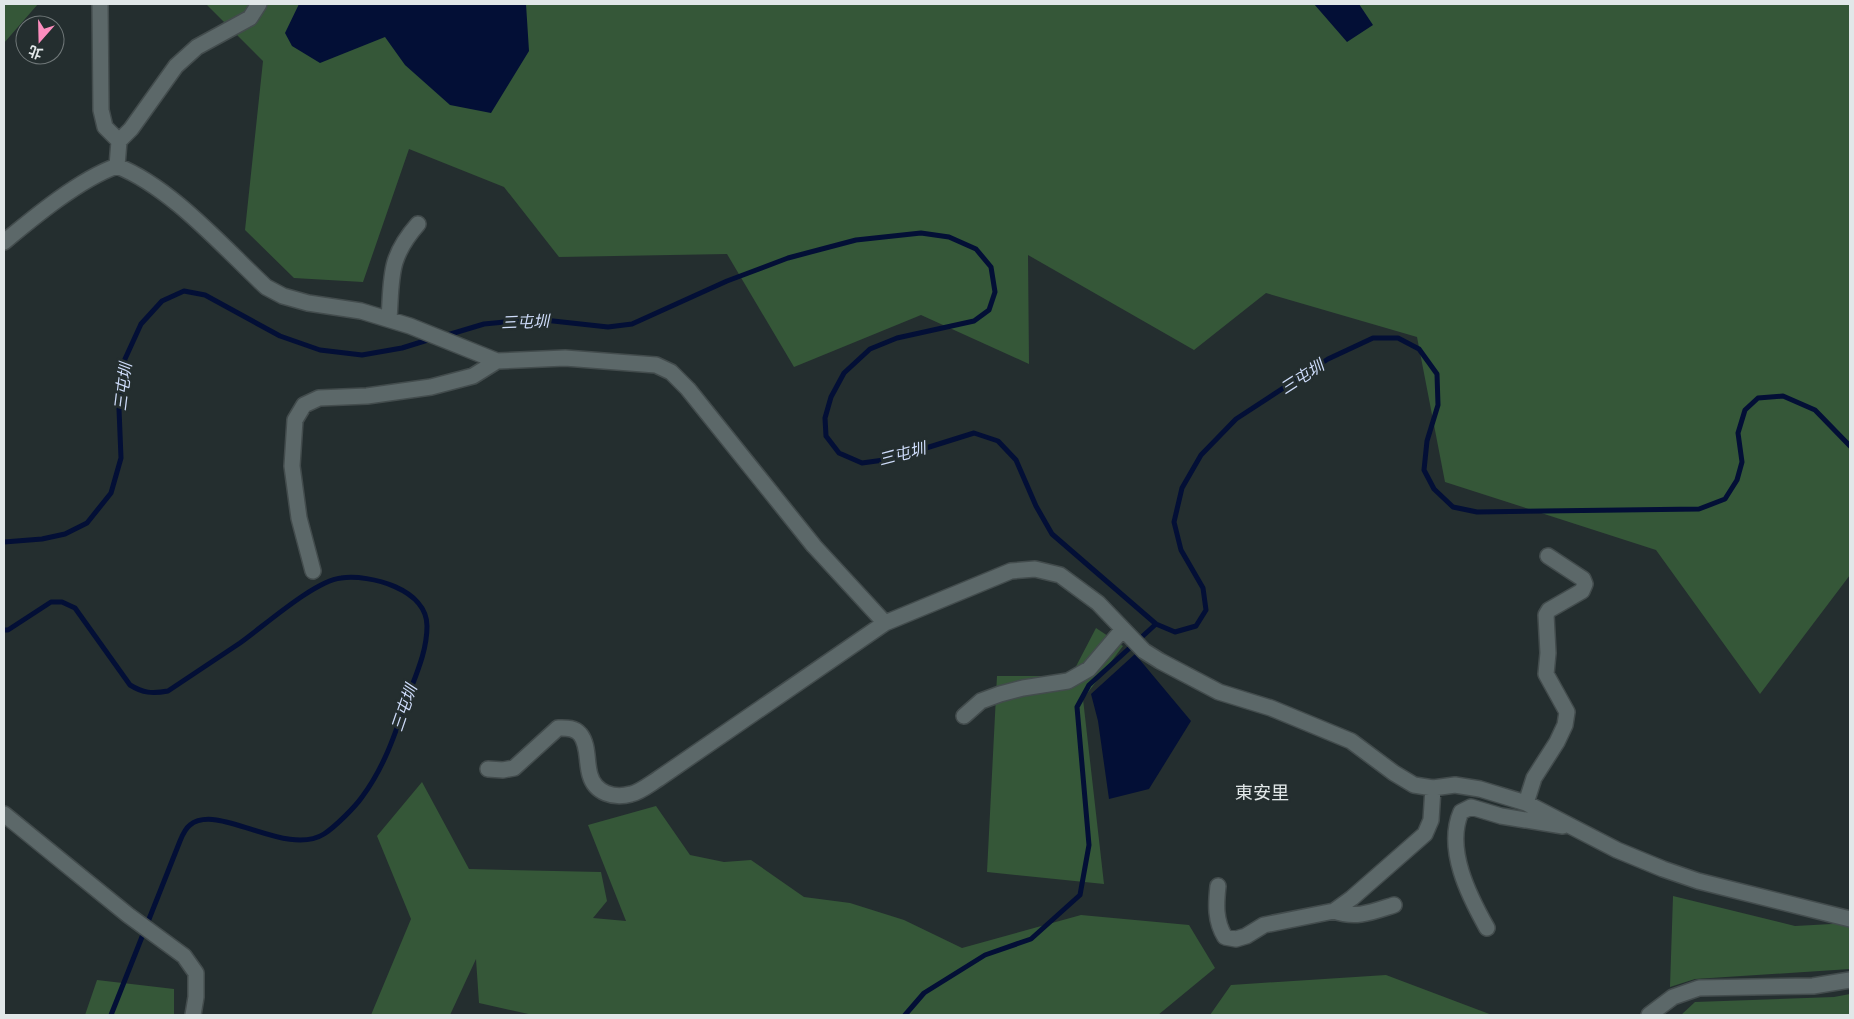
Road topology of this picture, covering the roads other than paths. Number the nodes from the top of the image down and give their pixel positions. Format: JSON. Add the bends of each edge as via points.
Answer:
{"nodes":[{"id":1,"x":100,"y":4,"type":"edge"},
{"id":2,"x":260,"y":4,"type":"edge"},
{"id":3,"x":119,"y":141,"type":"junction"},
{"id":4,"x":117,"y":166,"type":"junction"},
{"id":5,"x":418,"y":224,"type":"dead end"},
{"id":6,"x":4,"y":242,"type":"edge"},
{"id":7,"x":389,"y":320,"type":"junction"},
{"id":8,"x":497,"y":361,"type":"junction"},
{"id":9,"x":1548,"y":556,"type":"dead end"},
{"id":10,"x":313,"y":572,"type":"dead end"},
{"id":11,"x":885,"y":623,"type":"junction"},
{"id":12,"x":1123,"y":628,"type":"junction"},
{"id":13,"x":964,"y":716,"type":"dead end"},
{"id":14,"x":488,"y":769,"type":"dead end"},
{"id":15,"x":1434,"y":788,"type":"junction"},
{"id":16,"x":1526,"y":803,"type":"junction"},
{"id":17,"x":4,"y":814,"type":"edge"},
{"id":18,"x":1577,"y":828,"type":"junction"},
{"id":19,"x":1218,"y":886,"type":"dead end"},
{"id":20,"x":1394,"y":905,"type":"dead end"},
{"id":21,"x":1334,"y":911,"type":"junction"},
{"id":22,"x":1850,"y":919,"type":"edge"},
{"id":23,"x":1487,"y":928,"type":"dead end"},
{"id":24,"x":1850,"y":980,"type":"edge"},
{"id":25,"x":193,"y":1015,"type":"edge"},
{"id":26,"x":1649,"y":1015,"type":"edge"}],
"edges":[{"from":1,"to":3,"type":"street","via":[[101,110],[105,127]]},
{"from":2,"to":3,"type":"street","via":[[250,18],[197,47],[176,66]]},
{"from":3,"to":4,"type":"street"},
{"from":4,"to":6,"type":"street","via":[[101,172],[26,223]]},
{"from":4,"to":7,"type":"street","via":[[137,174],[160,191],[266,287],[308,303],[361,311]]},
{"from":5,"to":7,"type":"street","via":[[403,242],[394,262]]},
{"from":7,"to":8,"type":"street"},
{"from":8,"to":10,"type":"street","via":[[474,376],[431,387],[367,396],[319,398],[304,405],[295,420],[292,466],[299,518]]},
{"from":8,"to":11,"type":"street","via":[[565,358],[656,365],[671,372],[688,388],[814,546]]},
{"from":9,"to":16,"type":"street","via":[[1583,579],[1585,584],[1582,591],[1546,615],[1546,674],[1567,712],[1565,725],[1534,778]]},
{"from":11,"to":12,"type":"street","via":[[1011,572],[1035,570],[1060,575],[1098,603]]},
{"from":11,"to":14,"type":"street","via":[[658,779],[631,794],[612,796],[597,790],[590,776],[580,733],[570,728],[558,728],[514,768]]},
{"from":12,"to":13,"type":"street","via":[[1089,669],[1068,681],[1000,694],[981,701]]},
{"from":12,"to":15,"type":"street","via":[[1144,651],[1219,692],[1312,723],[1351,741],[1414,785]]},
{"from":15,"to":16,"type":"street","via":[[1456,785]]},
{"from":15,"to":21,"type":"street","via":[[1431,820],[1425,834]]},
{"from":16,"to":18,"type":"street"},
{"from":17,"to":25,"type":"street","via":[[184,956],[196,973]]},
{"from":18,"to":22,"type":"street","via":[[1617,850],[1680,875]]},
{"from":18,"to":23,"type":"street","via":[[1471,808],[1461,812],[1456,824],[1459,859],[1470,898]]},
{"from":19,"to":21,"type":"street","via":[[1219,928],[1225,937],[1241,938],[1264,925]]},
{"from":20,"to":21,"type":"street","via":[[1362,915]]},
{"from":24,"to":26,"type":"street","via":[[1813,986],[1699,988],[1673,998]]}]}
